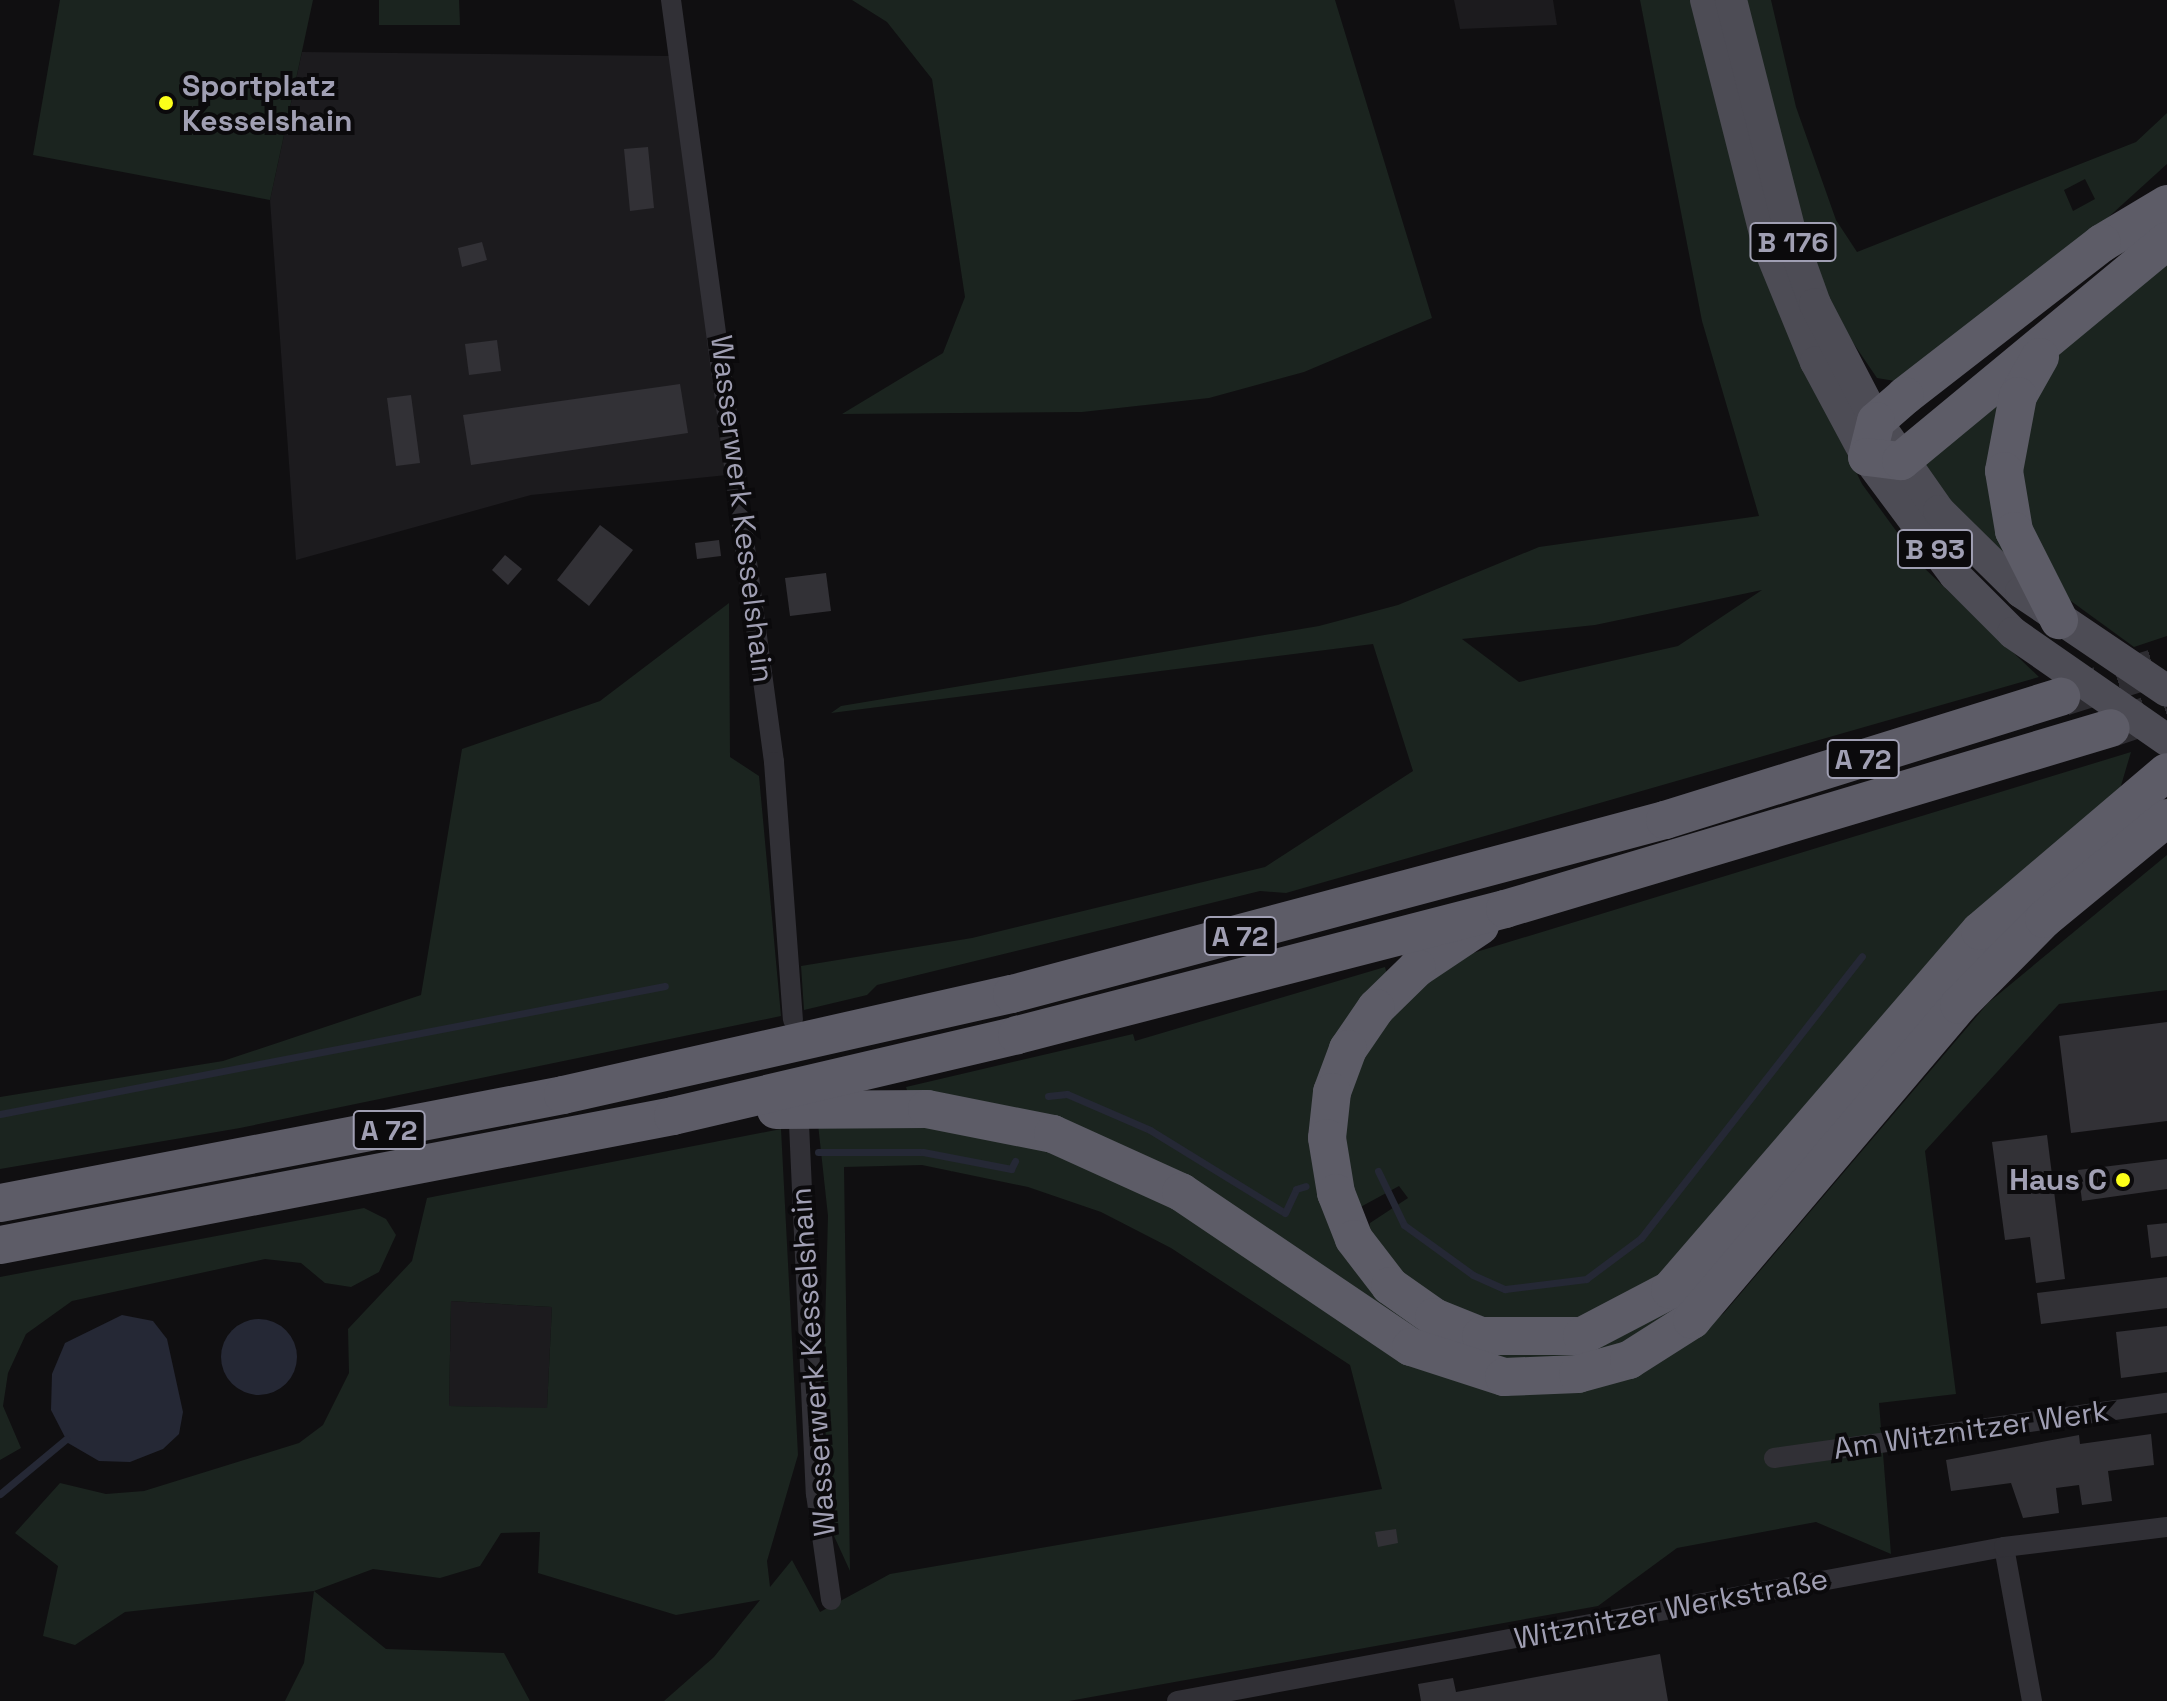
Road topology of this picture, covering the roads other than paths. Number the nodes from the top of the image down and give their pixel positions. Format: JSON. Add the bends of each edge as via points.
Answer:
{"nodes":[{"id":1,"x":671,"y":0,"type":"edge"},
{"id":2,"x":1706,"y":0,"type":"edge"},
{"id":3,"x":1731,"y":0,"type":"edge"},
{"id":4,"x":2167,"y":204,"type":"edge"},
{"id":5,"x":2167,"y":241,"type":"edge"},
{"id":6,"x":2051,"y":338,"type":"junction"},
{"id":7,"x":1881,"y":446,"type":"junction"},
{"id":8,"x":2059,"y":620,"type":"junction"},
{"id":9,"x":2167,"y":691,"type":"edge"},
{"id":10,"x":2061,"y":697,"type":"tunnel mouth"},
{"id":11,"x":2111,"y":728,"type":"tunnel mouth"},
{"id":12,"x":2165,"y":762,"type":"edge"},
{"id":13,"x":2167,"y":818,"type":"edge"},
{"id":14,"x":1505,"y":909,"type":"junction"},
{"id":15,"x":793,"y":1035,"type":"junction"},
{"id":16,"x":797,"y":1103,"type":"junction"},
{"id":17,"x":0,"y":1203,"type":"edge"},
{"id":18,"x":0,"y":1245,"type":"edge"},
{"id":19,"x":2167,"y":1403,"type":"edge"},
{"id":20,"x":1774,"y":1458,"type":"dead end"},
{"id":21,"x":2167,"y":1527,"type":"edge"},
{"id":22,"x":2004,"y":1547,"type":"junction"},
{"id":23,"x":831,"y":1600,"type":"dead end"},
{"id":24,"x":1177,"y":1701,"type":"edge"},
{"id":25,"x":2032,"y":1701,"type":"edge"}],
"edges":[{"from":1,"to":15,"type":"street","name":"Wasserwerk Kesselshain","via":[[774,762]]},
{"from":2,"to":7,"type":"main road","number":"B 176","via":[[1768,245],[1816,362]]},
{"from":3,"to":7,"type":"main road","number":"B 176","via":[[1792,240]]},
{"from":4,"to":7,"type":"highway","via":[[2102,243]]},
{"from":5,"to":6,"type":"highway"},
{"from":6,"to":7,"type":"highway"},
{"from":6,"to":8,"type":"highway","via":[[2018,396],[2004,471],[2014,531]]},
{"from":7,"to":8,"type":"main road","number":"B 93","via":[[1981,554]]},
{"from":7,"to":12,"type":"main road","number":"B 93","via":[[1955,575],[2013,633]]},
{"from":8,"to":9,"type":"main road","number":"B 93"},
{"from":10,"to":15,"type":"highway","number":"A 72","via":[[1472,874]]},
{"from":11,"to":14,"type":"highway","number":"A 72"},
{"from":12,"to":14,"type":"highway","via":[[1980,931],[1681,1279],[1622,1322],[1582,1336],[1481,1336],[1434,1317],[1390,1286],[1354,1239],[1336,1193],[1327,1138],[1348,1049],[1417,968]]},
{"from":13,"to":16,"type":"highway","via":[[2044,919],[1959,1005],[1692,1320],[1629,1360],[1578,1374],[1504,1377],[1411,1347],[1181,1192],[1064,1138],[927,1109]]},
{"from":14,"to":16,"type":"highway","number":"A 72"},
{"from":15,"to":17,"type":"highway","number":"A 72"},
{"from":16,"to":18,"type":"highway","number":"A 72","via":[[673,1116]]},
{"from":16,"to":23,"type":"street","name":"Wasserwerk Kesselshain","via":[[816,1494]]},
{"from":19,"to":20,"type":"street","name":"Am Witznitzer Werk"},
{"from":21,"to":22,"type":"street","name":"Witznitzer Werkstraße"},
{"from":22,"to":24,"type":"street","name":"Witznitzer Werkstraße"},
{"from":22,"to":25,"type":"street"}]}
